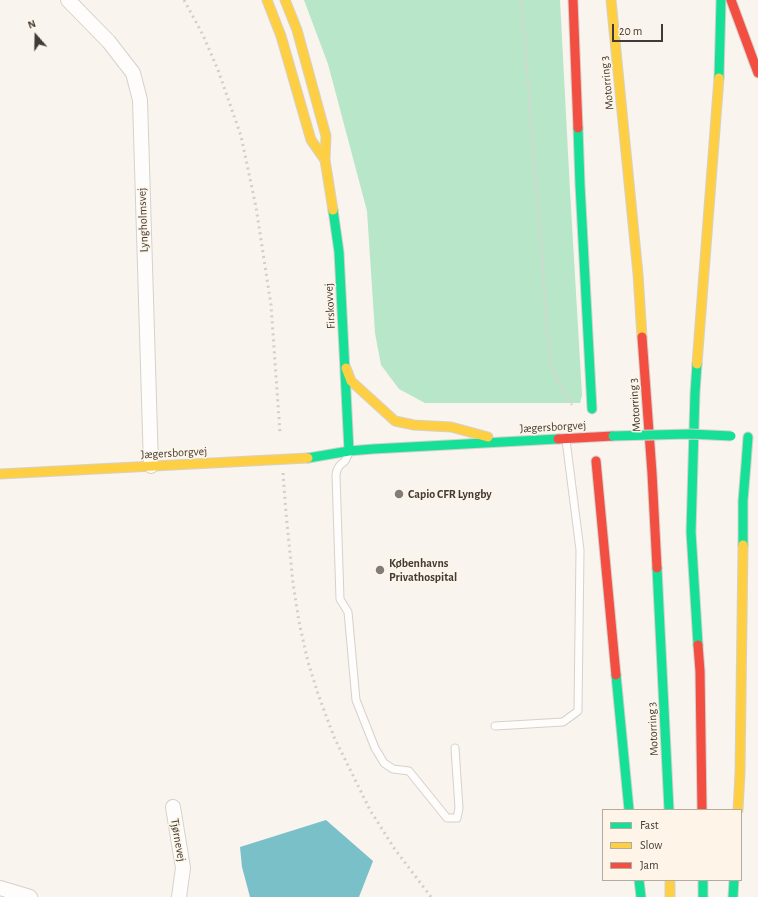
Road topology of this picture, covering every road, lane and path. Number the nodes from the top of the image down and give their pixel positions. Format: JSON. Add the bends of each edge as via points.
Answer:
{"nodes":[{"id":1,"x":68,"y":0,"type":"edge"},
{"id":2,"x":267,"y":0,"type":"edge"},
{"id":3,"x":285,"y":0,"type":"edge"},
{"id":4,"x":520,"y":0,"type":"edge"},
{"id":5,"x":573,"y":0,"type":"edge"},
{"id":6,"x":611,"y":0,"type":"edge"},
{"id":7,"x":721,"y":0,"type":"edge"},
{"id":8,"x":731,"y":0,"type":"edge"},
{"id":9,"x":758,"y":73,"type":"edge"},
{"id":10,"x":325,"y":160,"type":"junction"},
{"id":11,"x":346,"y":368,"type":"junction"},
{"id":12,"x":572,"y":405,"type":"dead end"},
{"id":13,"x":592,"y":413,"type":"dead end"},
{"id":14,"x":748,"y":437,"type":"junction"},
{"id":15,"x":565,"y":438,"type":"junction"},
{"id":16,"x":758,"y":438,"type":"edge"},
{"id":17,"x":594,"y":440,"type":"junction"},
{"id":18,"x":501,"y":441,"type":"junction"},
{"id":19,"x":319,"y":448,"type":"dead end"},
{"id":20,"x":349,"y":451,"type":"junction"},
{"id":21,"x":151,"y":457,"type":"junction"},
{"id":22,"x":0,"y":474,"type":"edge"},
{"id":23,"x":496,"y":726,"type":"dead end"},
{"id":24,"x":454,"y":748,"type":"dead end"},
{"id":25,"x":173,"y":807,"type":"dead end"},
{"id":26,"x":629,"y":809,"type":"edge"},
{"id":27,"x":669,"y":809,"type":"edge"},
{"id":28,"x":702,"y":809,"type":"edge"},
{"id":29,"x":738,"y":809,"type":"edge"},
{"id":30,"x":638,"y":881,"type":"edge"},
{"id":31,"x":670,"y":881,"type":"edge"},
{"id":32,"x":703,"y":881,"type":"edge"},
{"id":33,"x":734,"y":881,"type":"edge"},
{"id":34,"x":0,"y":888,"type":"edge"},
{"id":35,"x":30,"y":897,"type":"edge"},
{"id":36,"x":179,"y":897,"type":"edge"},
{"id":37,"x":641,"y":897,"type":"edge"},
{"id":38,"x":670,"y":897,"type":"edge"},
{"id":39,"x":703,"y":897,"type":"edge"},
{"id":40,"x":733,"y":897,"type":"edge"}],
"edges":[{"from":1,"to":21,"type":"street","name":"Lyngholmsvej","via":[[109,42],[133,74],[140,100]]},
{"from":2,"to":10,"type":"main road","name":"Firskovvej","via":[[281,36],[311,140]]},
{"from":3,"to":10,"type":"main road","name":"Firskovvej","via":[[297,30],[326,136]]},
{"from":4,"to":12,"type":"path","via":[[550,362]]},
{"from":5,"to":13,"type":"main road"},
{"from":6,"to":27,"type":"main road","name":"Motorring 3","via":[[638,274],[652,473]]},
{"from":7,"to":28,"type":"main road","via":[[719,78],[695,392],[691,532],[700,671]]},
{"from":8,"to":9,"type":"main road"},
{"from":10,"to":11,"type":"main road","name":"Firskovvej","via":[[339,252]]},
{"from":11,"to":18,"type":"main road","via":[[351,381],[395,421],[451,427]]},
{"from":11,"to":20,"type":"main road","name":"Firskovvej"},
{"from":14,"to":16,"type":"main road","name":"Jægersborgvej"},
{"from":14,"to":17,"type":"main road","name":"Jægersborgvej","bridge":true,"via":[[690,434],[613,436]]},
{"from":14,"to":29,"type":"main road","via":[[743,501]]},
{"from":15,"to":17,"type":"main road","name":"Jægersborgvej"},
{"from":15,"to":18,"type":"main road","name":"Jægersborgvej"},
{"from":15,"to":23,"type":"lane","via":[[580,550],[578,711],[563,722]]},
{"from":17,"to":26,"type":"main road"},
{"from":18,"to":20,"type":"main road","name":"Jægersborgvej"},
{"from":19,"to":20,"type":"main road","name":"Jægersborgvej"},
{"from":20,"to":21,"type":"main road","name":"Jægersborgvej","via":[[305,459]]},
{"from":20,"to":24,"type":"lane","via":[[337,470],[336,483],[340,599],[348,612],[356,700],[375,748],[384,763],[393,769],[409,771],[447,818],[457,818],[459,808]]},
{"from":21,"to":22,"type":"main road","name":"Jægersborgvej"},
{"from":25,"to":36,"type":"street","name":"Tjørnevej","via":[[183,868]]},
{"from":30,"to":37,"type":"main road"},
{"from":31,"to":38,"type":"main road"},
{"from":32,"to":39,"type":"main road"},
{"from":33,"to":40,"type":"main road"},
{"from":34,"to":35,"type":"street"}]}
